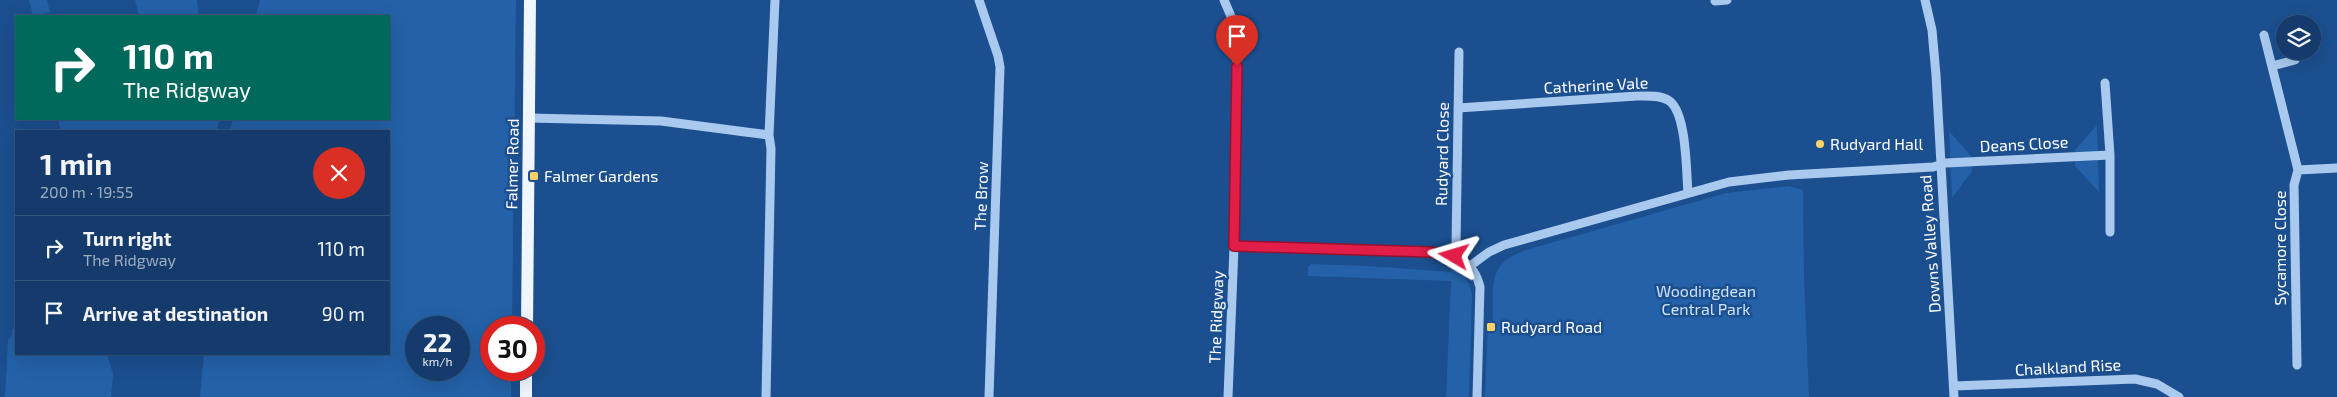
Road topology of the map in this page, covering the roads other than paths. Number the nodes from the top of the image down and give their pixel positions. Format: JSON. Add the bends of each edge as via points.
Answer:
{"nodes":[{"id":1,"x":530,"y":0,"type":"edge"},
{"id":2,"x":775,"y":0,"type":"edge"},
{"id":3,"x":978,"y":0,"type":"edge"},
{"id":4,"x":1224,"y":0,"type":"edge"},
{"id":5,"x":1727,"y":0,"type":"edge"},
{"id":6,"x":1925,"y":0,"type":"edge"},
{"id":7,"x":1715,"y":1,"type":"dead end"},
{"id":8,"x":2264,"y":34,"type":"dead end"},
{"id":9,"x":1458,"y":52,"type":"dead end"},
{"id":10,"x":2295,"y":60,"type":"dead end"},
{"id":11,"x":2272,"y":66,"type":"junction"},
{"id":12,"x":2105,"y":82,"type":"dead end"},
{"id":13,"x":1458,"y":108,"type":"junction"},
{"id":14,"x":528,"y":118,"type":"junction"},
{"id":15,"x":769,"y":135,"type":"junction"},
{"id":16,"x":2110,"y":155,"type":"junction"},
{"id":17,"x":1940,"y":165,"type":"junction"},
{"id":18,"x":2337,"y":168,"type":"edge"},
{"id":19,"x":2298,"y":170,"type":"junction"},
{"id":20,"x":1688,"y":192,"type":"junction"},
{"id":21,"x":2110,"y":232,"type":"dead end"},
{"id":22,"x":1234,"y":246,"type":"junction"},
{"id":23,"x":1454,"y":256,"type":"junction"},
{"id":24,"x":1470,"y":266,"type":"junction"},
{"id":25,"x":527,"y":316,"type":"edge"},
{"id":26,"x":2297,"y":365,"type":"dead end"},
{"id":27,"x":526,"y":381,"type":"edge"},
{"id":28,"x":1954,"y":386,"type":"junction"},
{"id":29,"x":526,"y":397,"type":"edge"},
{"id":30,"x":766,"y":397,"type":"edge"},
{"id":31,"x":989,"y":397,"type":"edge"},
{"id":32,"x":1228,"y":397,"type":"edge"},
{"id":33,"x":1477,"y":397,"type":"edge"},
{"id":34,"x":1954,"y":397,"type":"edge"},
{"id":35,"x":2179,"y":397,"type":"edge"}],
"edges":[{"from":1,"to":14,"type":"main road","name":"Falmer Road"},
{"from":2,"to":15,"type":"street"},
{"from":3,"to":31,"type":"street","name":"The Brow","via":[[1000,67]]},
{"from":4,"to":22,"type":"street","name":"The Ridgway","via":[[1233,21],[1237,51]]},
{"from":5,"to":7,"type":"street"},
{"from":6,"to":17,"type":"street","name":"Downs Valley Road","via":[[1934,42]]},
{"from":8,"to":11,"type":"street"},
{"from":9,"to":13,"type":"street","name":"Rudyard Close"},
{"from":10,"to":11,"type":"street"},
{"from":11,"to":19,"type":"street"},
{"from":12,"to":16,"type":"street"},
{"from":13,"to":20,"type":"street","name":"Catherine Vale","via":[[1637,96],[1667,99],[1676,108],[1680,120]]},
{"from":13,"to":23,"type":"street","name":"Rudyard Close"},
{"from":14,"to":15,"type":"street","via":[[660,121]]},
{"from":14,"to":25,"type":"main road","name":"Falmer Road"},
{"from":15,"to":30,"type":"street"},
{"from":16,"to":17,"type":"street","name":"Deans Close"},
{"from":16,"to":21,"type":"street"},
{"from":17,"to":20,"type":"street","via":[[1763,177]]},
{"from":17,"to":28,"type":"street","name":"Downs Valley Road"},
{"from":18,"to":19,"type":"street","name":"Sycamore Close"},
{"from":19,"to":26,"type":"street","name":"Sycamore Close","via":[[2294,185]]},
{"from":20,"to":24,"type":"street","via":[[1504,245]]},
{"from":22,"to":23,"type":"street","via":[[1430,252]]},
{"from":22,"to":32,"type":"street","name":"The Ridgway"},
{"from":23,"to":24,"type":"street"},
{"from":24,"to":33,"type":"street","via":[[1479,281],[1481,294]]},
{"from":27,"to":29,"type":"main road"},
{"from":28,"to":34,"type":"street","name":"Downs Valley Road"},
{"from":28,"to":35,"type":"street","name":"Chalkland Rise","via":[[2135,379],[2157,384]]}]}
